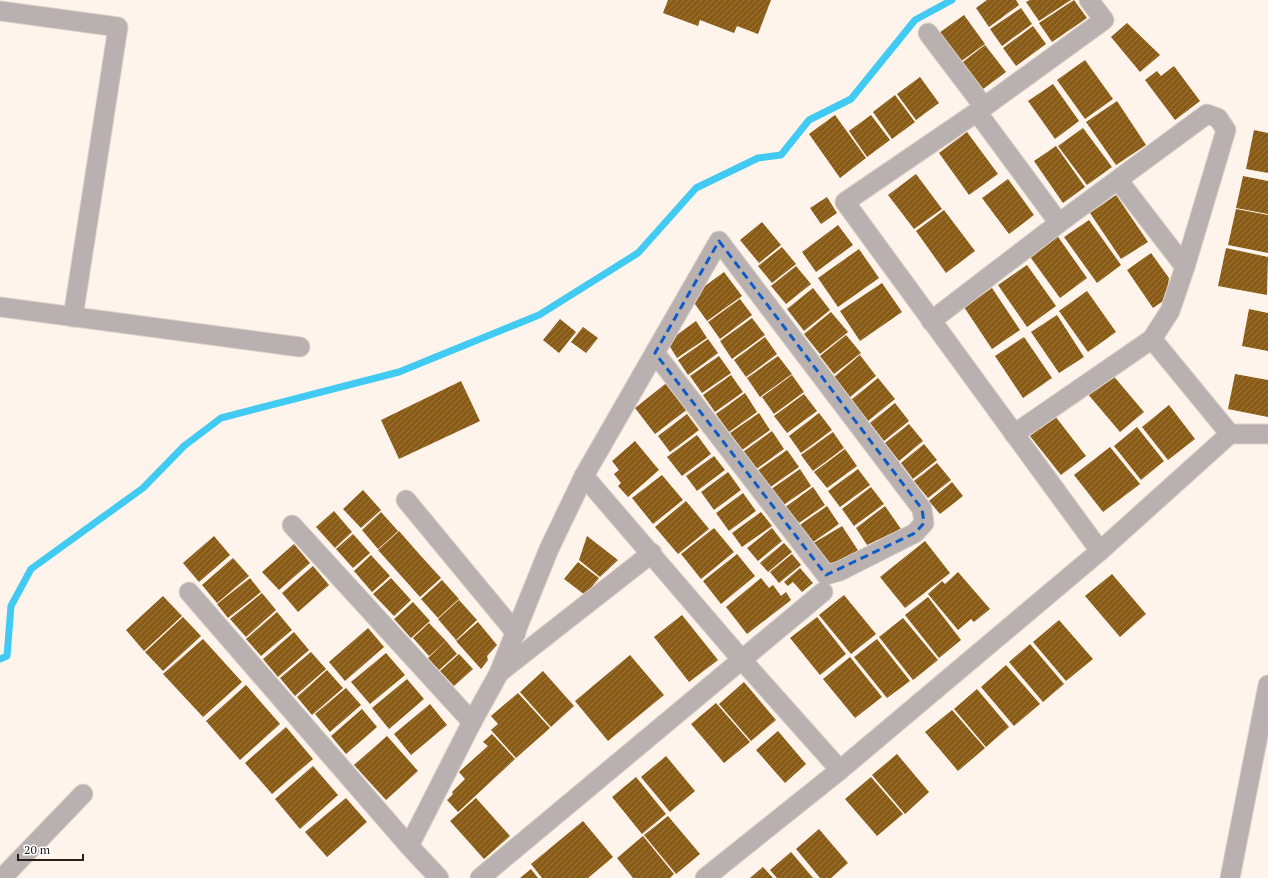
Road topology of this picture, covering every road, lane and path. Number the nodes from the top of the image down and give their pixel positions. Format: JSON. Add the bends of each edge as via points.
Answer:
{"nodes":[{"id":1,"x":1089,"y":0,"type":"edge"},
{"id":2,"x":0,"y":11,"type":"edge"},
{"id":3,"x":928,"y":33,"type":"dead end"},
{"id":4,"x":980,"y":109,"type":"junction"},
{"id":5,"x":1118,"y":180,"type":"junction"},
{"id":6,"x":1059,"y":223,"type":"junction"},
{"id":7,"x":1185,"y":267,"type":"junction"},
{"id":8,"x":0,"y":307,"type":"edge"},
{"id":9,"x":73,"y":317,"type":"junction"},
{"id":10,"x":931,"y":321,"type":"junction"},
{"id":11,"x":1152,"y":339,"type":"junction"},
{"id":12,"x":300,"y":348,"type":"dead end"},
{"id":13,"x":655,"y":353,"type":"junction"},
{"id":14,"x":1014,"y":434,"type":"junction"},
{"id":15,"x":1230,"y":434,"type":"junction"},
{"id":16,"x":1268,"y":434,"type":"edge"},
{"id":17,"x":584,"y":476,"type":"junction"},
{"id":18,"x":406,"y":500,"type":"dead end"},
{"id":19,"x":292,"y":525,"type":"dead end"},
{"id":20,"x":1100,"y":551,"type":"junction"},
{"id":21,"x":652,"y":553,"type":"junction"},
{"id":22,"x":190,"y":592,"type":"dead end"},
{"id":23,"x":823,"y":592,"type":"dead end"},
{"id":24,"x":516,"y":633,"type":"junction"},
{"id":25,"x":742,"y":660,"type":"junction"},
{"id":26,"x":499,"y":673,"type":"junction"},
{"id":27,"x":1268,"y":685,"type":"edge"},
{"id":28,"x":472,"y":722,"type":"junction"},
{"id":29,"x":840,"y":770,"type":"junction"},
{"id":30,"x":83,"y":794,"type":"dead end"},
{"id":31,"x":409,"y":846,"type":"junction"},
{"id":32,"x":2,"y":878,"type":"edge"},
{"id":33,"x":439,"y":878,"type":"edge"},
{"id":34,"x":480,"y":878,"type":"edge"},
{"id":35,"x":705,"y":878,"type":"edge"},
{"id":36,"x":1230,"y":878,"type":"edge"}],
"edges":[{"from":1,"to":4,"type":"street","via":[[1104,20]]},
{"from":2,"to":9,"type":"street","via":[[118,27]]},
{"from":3,"to":4,"type":"street"},
{"from":4,"to":6,"type":"street"},
{"from":4,"to":10,"type":"street","via":[[845,202]]},
{"from":5,"to":6,"type":"street"},
{"from":5,"to":7,"type":"street"},
{"from":5,"to":7,"type":"street","via":[[1207,114],[1218,118],[1226,130]]},
{"from":6,"to":10,"type":"street"},
{"from":7,"to":11,"type":"street","via":[[1170,312]]},
{"from":8,"to":9,"type":"street"},
{"from":9,"to":12,"type":"street"},
{"from":10,"to":14,"type":"street"},
{"from":11,"to":14,"type":"street"},
{"from":11,"to":15,"type":"street"},
{"from":13,"to":13,"type":"street","via":[[720,241],[922,509],[924,523],[915,532],[826,575]]},
{"from":13,"to":17,"type":"street"},
{"from":14,"to":20,"type":"street"},
{"from":15,"to":16,"type":"street"},
{"from":15,"to":20,"type":"street"},
{"from":17,"to":21,"type":"street"},
{"from":17,"to":24,"type":"street","via":[[549,549]]},
{"from":18,"to":24,"type":"street"},
{"from":19,"to":28,"type":"street"},
{"from":20,"to":29,"type":"street"},
{"from":21,"to":25,"type":"street"},
{"from":21,"to":26,"type":"street"},
{"from":22,"to":31,"type":"street"},
{"from":23,"to":25,"type":"street"},
{"from":24,"to":26,"type":"street"},
{"from":25,"to":29,"type":"street"},
{"from":25,"to":34,"type":"street"},
{"from":26,"to":28,"type":"street"},
{"from":27,"to":36,"type":"street"},
{"from":28,"to":31,"type":"street"},
{"from":29,"to":35,"type":"street"},
{"from":30,"to":32,"type":"street"},
{"from":31,"to":33,"type":"street"}]}
